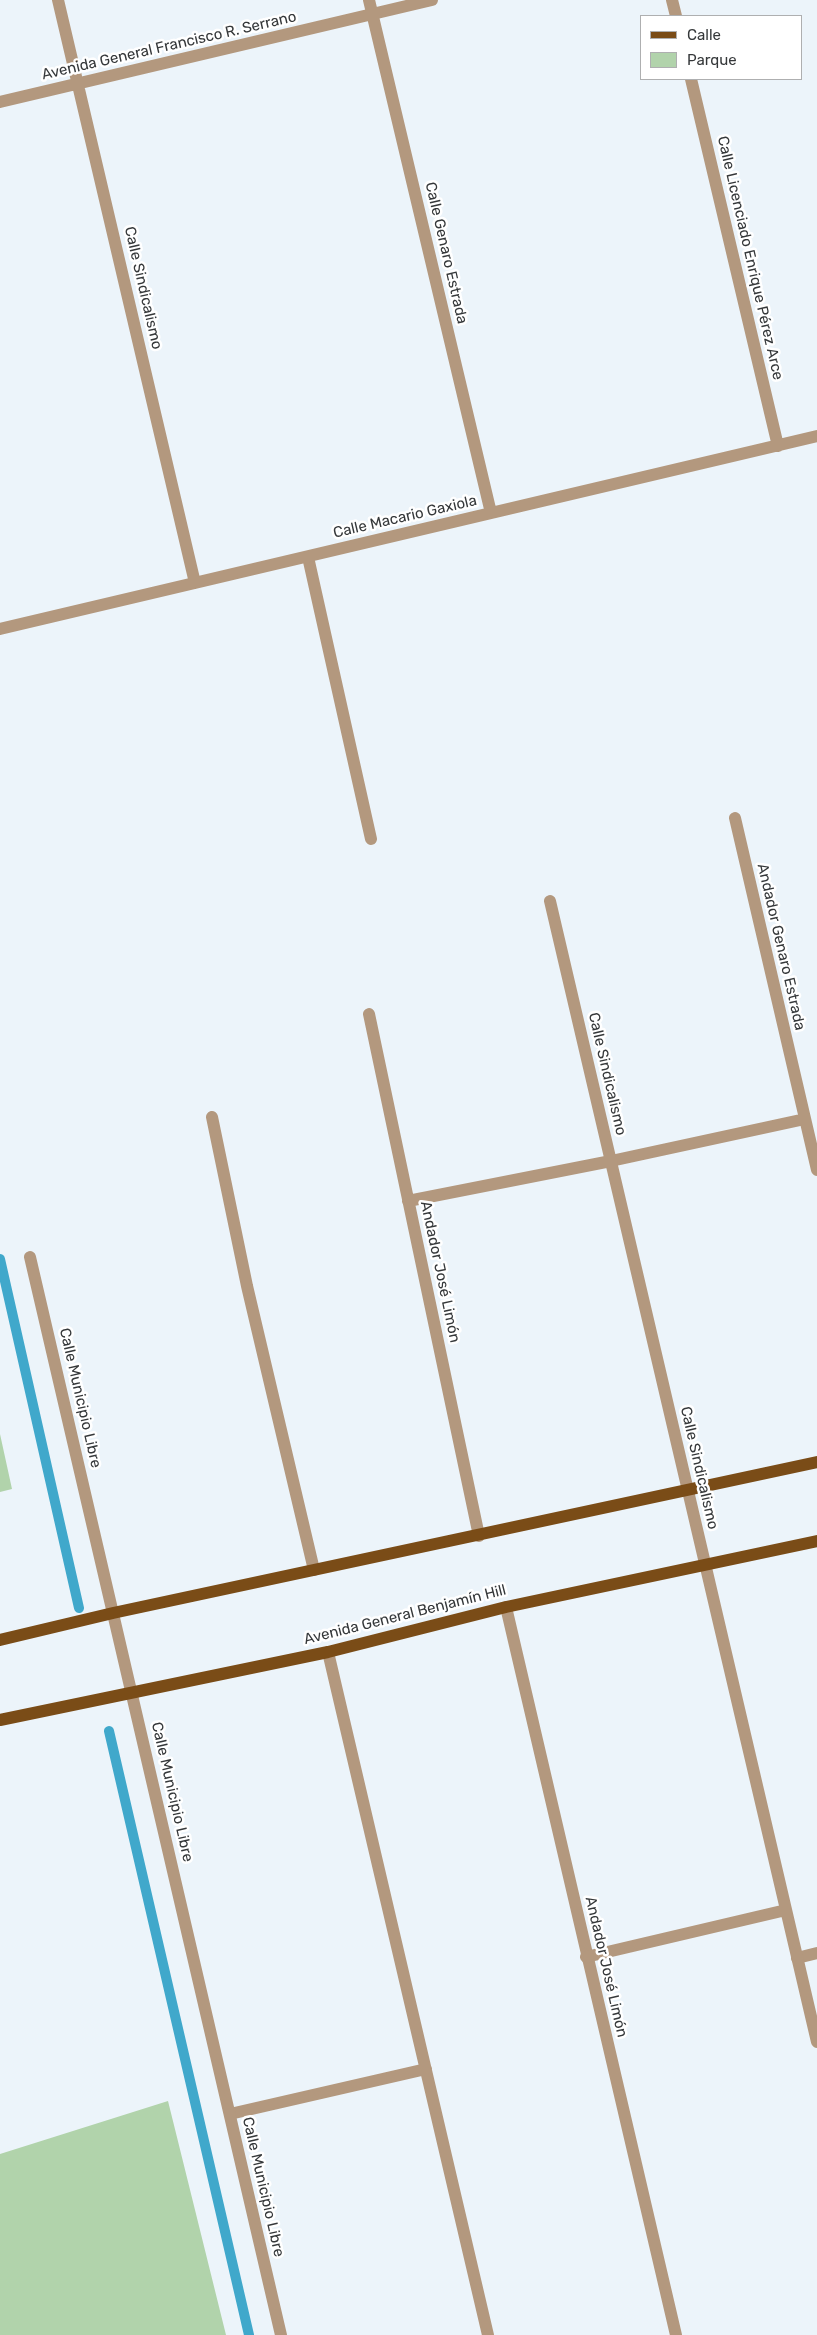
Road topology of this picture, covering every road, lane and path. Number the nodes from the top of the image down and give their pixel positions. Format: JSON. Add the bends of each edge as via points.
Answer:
{"nodes":[{"id":1,"x":58,"y":0,"type":"edge"},
{"id":2,"x":369,"y":0,"type":"edge"},
{"id":3,"x":432,"y":0,"type":"edge"},
{"id":4,"x":672,"y":0,"type":"edge"},
{"id":5,"x":372,"y":14,"type":"junction"},
{"id":6,"x":676,"y":15,"type":"edge"},
{"id":7,"x":691,"y":80,"type":"edge"},
{"id":8,"x":78,"y":84,"type":"junction"},
{"id":9,"x":0,"y":102,"type":"edge"},
{"id":10,"x":817,"y":436,"type":"edge"},
{"id":11,"x":778,"y":446,"type":"junction"},
{"id":12,"x":491,"y":513,"type":"junction"},
{"id":13,"x":308,"y":557,"type":"junction"},
{"id":14,"x":195,"y":583,"type":"junction"},
{"id":15,"x":0,"y":629,"type":"edge"},
{"id":16,"x":735,"y":818,"type":"dead end"},
{"id":17,"x":371,"y":839,"type":"dead end"},
{"id":18,"x":550,"y":901,"type":"dead end"},
{"id":19,"x":368,"y":1014,"type":"dead end"},
{"id":20,"x":212,"y":1117,"type":"dead end"},
{"id":21,"x":805,"y":1118,"type":"junction"},
{"id":22,"x":611,"y":1161,"type":"junction"},
{"id":23,"x":817,"y":1170,"type":"edge"},
{"id":24,"x":408,"y":1201,"type":"junction"},
{"id":25,"x":30,"y":1257,"type":"dead end"},
{"id":26,"x":817,"y":1462,"type":"edge"},
{"id":27,"x":688,"y":1490,"type":"junction"},
{"id":28,"x":479,"y":1536,"type":"junction"},
{"id":29,"x":817,"y":1541,"type":"edge"},
{"id":30,"x":705,"y":1566,"type":"junction"},
{"id":31,"x":314,"y":1570,"type":"junction"},
{"id":32,"x":506,"y":1607,"type":"junction"},
{"id":33,"x":114,"y":1613,"type":"junction"},
{"id":34,"x":0,"y":1640,"type":"edge"},
{"id":35,"x":328,"y":1652,"type":"junction"},
{"id":36,"x":131,"y":1691,"type":"junction"},
{"id":37,"x":0,"y":1720,"type":"edge"},
{"id":38,"x":786,"y":1910,"type":"junction"},
{"id":39,"x":817,"y":1953,"type":"edge"},
{"id":40,"x":586,"y":1957,"type":"junction"},
{"id":41,"x":797,"y":1958,"type":"junction"},
{"id":42,"x":817,"y":2042,"type":"edge"},
{"id":43,"x":426,"y":2068,"type":"junction"},
{"id":44,"x":230,"y":2114,"type":"junction"},
{"id":45,"x":281,"y":2335,"type":"edge"},
{"id":46,"x":488,"y":2335,"type":"edge"},
{"id":47,"x":676,"y":2335,"type":"edge"}],
"edges":[{"from":1,"to":8,"type":"street","name":"Calle Sindicalismo"},
{"from":2,"to":5,"type":"street","name":"Calle Genaro Estrada"},
{"from":3,"to":5,"type":"street","name":"Avenida General Francisco R. Serrano"},
{"from":4,"to":6,"type":"street"},
{"from":5,"to":8,"type":"street","name":"Avenida General Francisco R. Serrano"},
{"from":5,"to":12,"type":"street","name":"Calle Genaro Estrada"},
{"from":7,"to":11,"type":"street","name":"Calle Licenciado Enrique Pérez Arce"},
{"from":8,"to":9,"type":"street","name":"Avenida General Francisco R. Serrano"},
{"from":8,"to":14,"type":"street","name":"Calle Sindicalismo"},
{"from":10,"to":11,"type":"street","name":"Calle Macario Gaxiola"},
{"from":11,"to":12,"type":"street","name":"Calle Macario Gaxiola"},
{"from":12,"to":13,"type":"street","name":"Calle Macario Gaxiola"},
{"from":13,"to":14,"type":"street","name":"Calle Macario Gaxiola"},
{"from":13,"to":17,"type":"street"},
{"from":14,"to":15,"type":"street","name":"Calle Macario Gaxiola"},
{"from":16,"to":21,"type":"street","name":"Andador Genaro Estrada"},
{"from":18,"to":22,"type":"street","name":"Calle Sindicalismo"},
{"from":19,"to":24,"type":"street","name":"Andador José Limón"},
{"from":20,"to":31,"type":"street","via":[[247,1286]]},
{"from":21,"to":22,"type":"street"},
{"from":21,"to":23,"type":"street","name":"Andador Genaro Estrada"},
{"from":22,"to":24,"type":"street"},
{"from":22,"to":27,"type":"street","name":"Calle Sindicalismo"},
{"from":24,"to":28,"type":"street","name":"Andador José Limón"},
{"from":25,"to":33,"type":"street","name":"Calle Municipio Libre"},
{"from":26,"to":27,"type":"main road"},
{"from":27,"to":28,"type":"main road"},
{"from":27,"to":30,"type":"street","name":"Calle Sindicalismo"},
{"from":28,"to":31,"type":"main road"},
{"from":29,"to":30,"type":"main road","name":"Avenida General Benjamín Hill"},
{"from":30,"to":32,"type":"main road","name":"Avenida General Benjamín Hill"},
{"from":30,"to":38,"type":"street","name":"Calle Sindicalismo"},
{"from":31,"to":33,"type":"main road"},
{"from":32,"to":35,"type":"main road","name":"Avenida General Benjamín Hill"},
{"from":32,"to":40,"type":"street","name":"Andador José Limón"},
{"from":33,"to":34,"type":"main road"},
{"from":33,"to":36,"type":"street","name":"Calle Municipio Libre"},
{"from":35,"to":36,"type":"main road","name":"Avenida General Benjamín Hill"},
{"from":35,"to":43,"type":"street"},
{"from":36,"to":37,"type":"main road","name":"Avenida General Benjamín Hill"},
{"from":36,"to":44,"type":"street","name":"Calle Municipio Libre"},
{"from":38,"to":40,"type":"street"},
{"from":38,"to":41,"type":"street","name":"Calle Sindicalismo"},
{"from":39,"to":41,"type":"street"},
{"from":40,"to":47,"type":"street","name":"Andador José Limón"},
{"from":41,"to":42,"type":"street","name":"Calle Sindicalismo"},
{"from":43,"to":44,"type":"street"},
{"from":43,"to":46,"type":"street"},
{"from":44,"to":45,"type":"street","name":"Calle Municipio Libre"}]}
